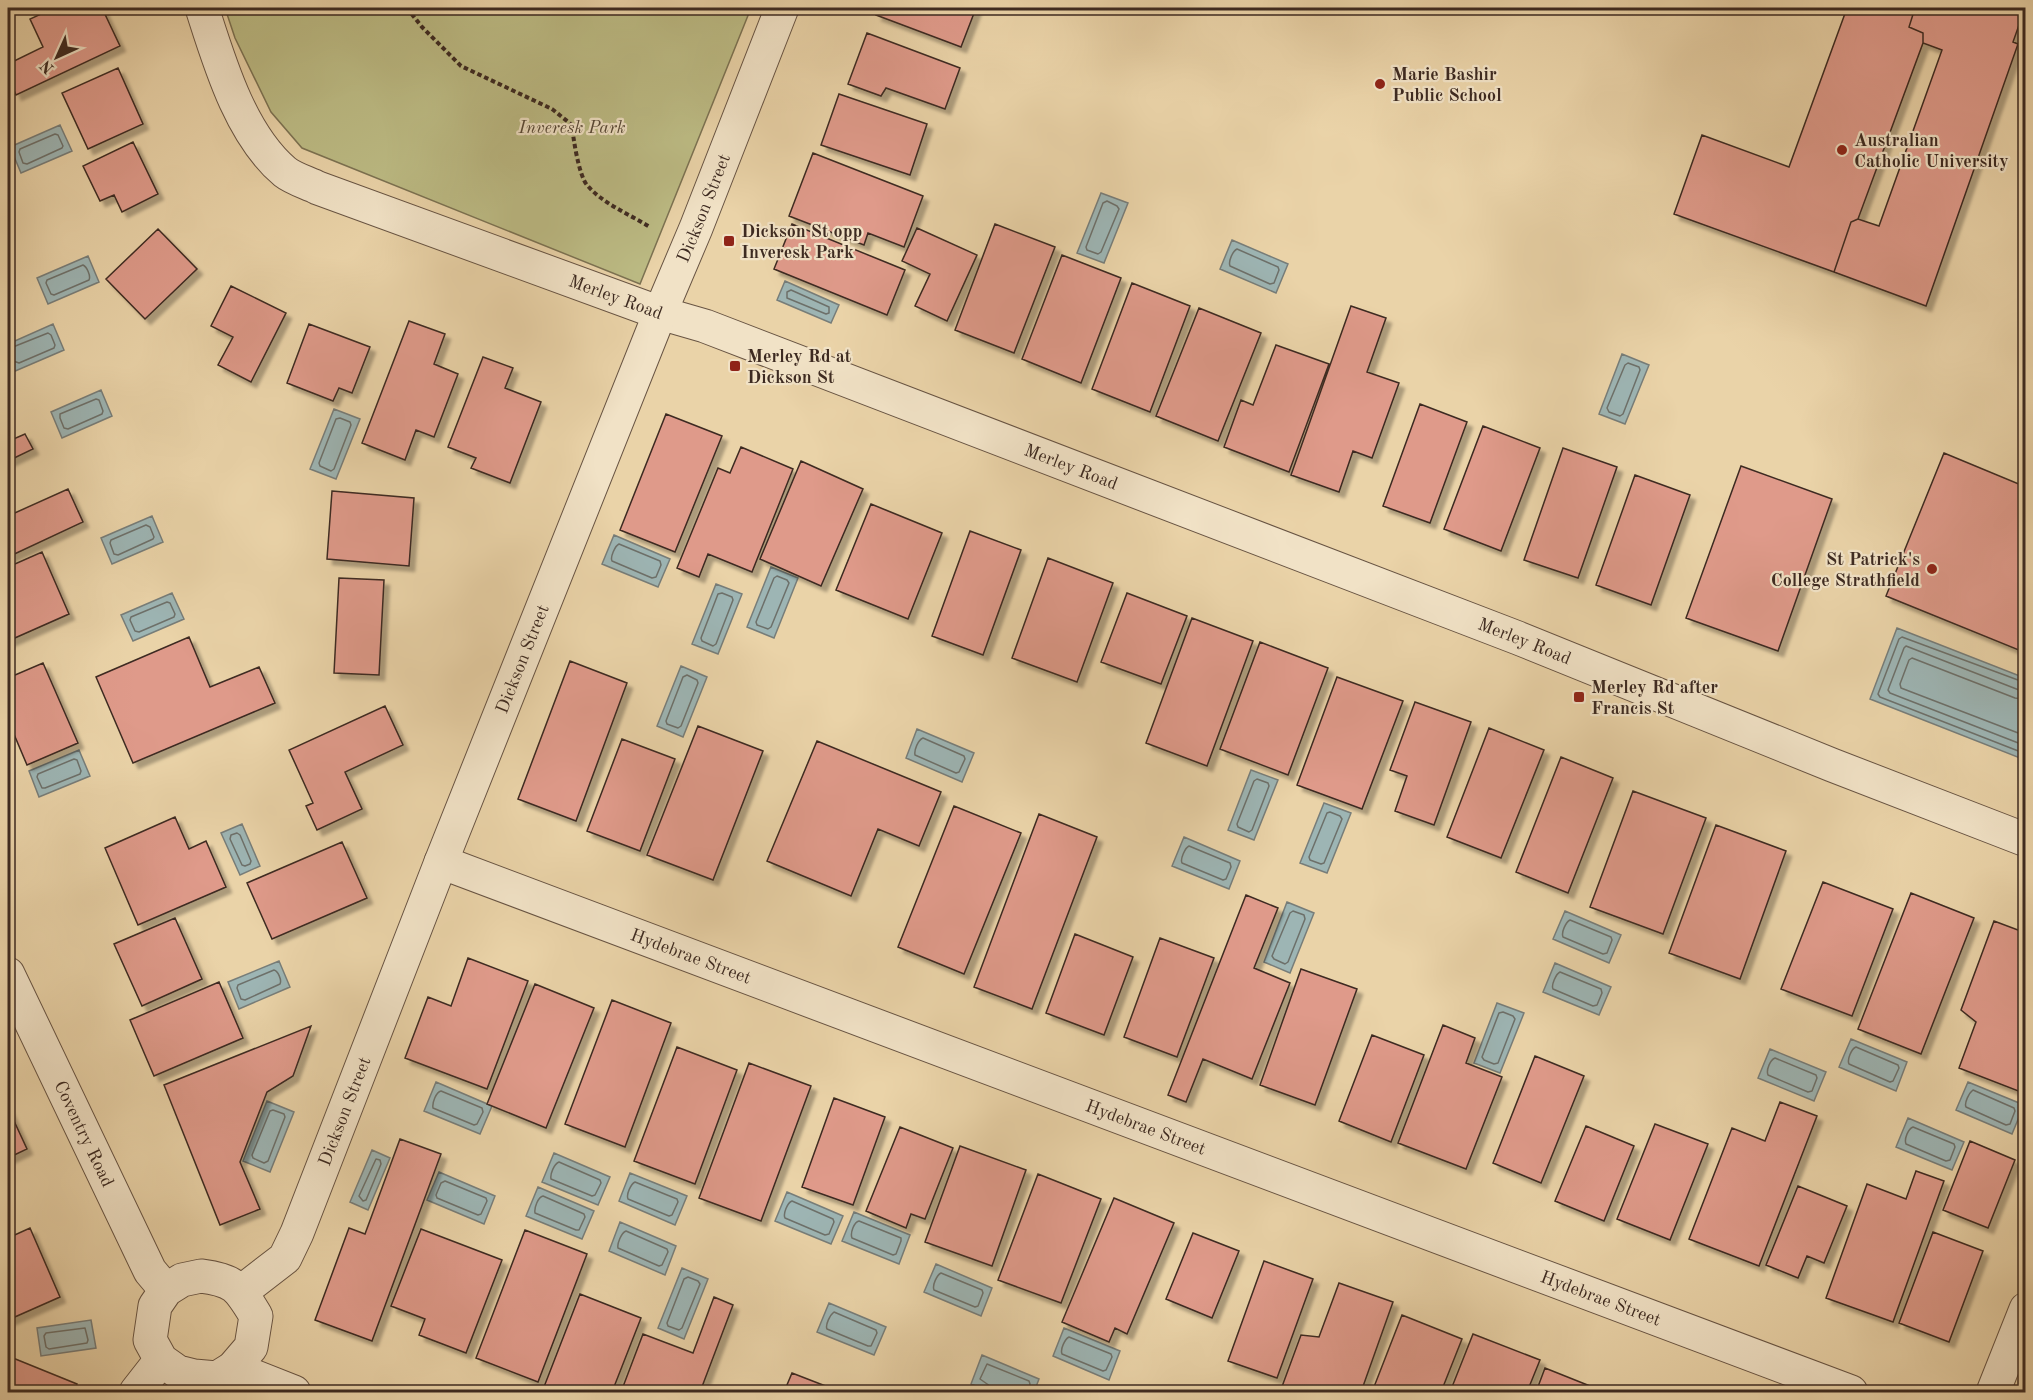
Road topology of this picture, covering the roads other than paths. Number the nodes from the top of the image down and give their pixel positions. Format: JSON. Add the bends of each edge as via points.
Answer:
{"nodes":[{"id":1,"x":202,"y":8,"type":"edge"},
{"id":2,"x":782,"y":8,"type":"edge"},
{"id":3,"x":660,"y":313,"type":"junction"},
{"id":4,"x":2025,"y":840,"type":"edge"},
{"id":5,"x":441,"y":862,"type":"junction"},
{"id":6,"x":8,"y":974,"type":"edge"},
{"id":7,"x":166,"y":1290,"type":"junction"},
{"id":8,"x":241,"y":1292,"type":"junction"},
{"id":9,"x":2025,"y":1309,"type":"edge"},
{"id":10,"x":161,"y":1360,"type":"junction"},
{"id":11,"x":233,"y":1368,"type":"junction"},
{"id":12,"x":136,"y":1392,"type":"edge"},
{"id":13,"x":294,"y":1392,"type":"edge"},
{"id":14,"x":1851,"y":1392,"type":"edge"},
{"id":15,"x":1993,"y":1392,"type":"edge"}],
"edges":[{"from":1,"to":3,"type":"street","name":"Merley Road","via":[[235,100],[263,149],[286,173]]},
{"from":2,"to":3,"type":"street","name":"Dickson Street"},
{"from":3,"to":4,"type":"street","name":"Merley Road","via":[[705,326],[1518,638]]},
{"from":3,"to":5,"type":"street","name":"Dickson Street"},
{"from":5,"to":8,"type":"street","name":"Dickson Street","via":[[297,1233],[285,1258]]},
{"from":5,"to":14,"type":"street","name":"Hydebrae Street"},
{"from":6,"to":7,"type":"street","name":"Coventry Road","via":[[150,1272]]},
{"from":7,"to":8,"type":"street","via":[[201,1275],[222,1279]]},
{"from":7,"to":10,"type":"street","via":[[155,1306],[150,1340]]},
{"from":8,"to":11,"type":"street","via":[[256,1316],[251,1347]]},
{"from":9,"to":15,"type":"street"},
{"from":10,"to":11,"type":"street","via":[[178,1372],[194,1376],[217,1378]]},
{"from":10,"to":12,"type":"street"},
{"from":11,"to":13,"type":"street"}]}
